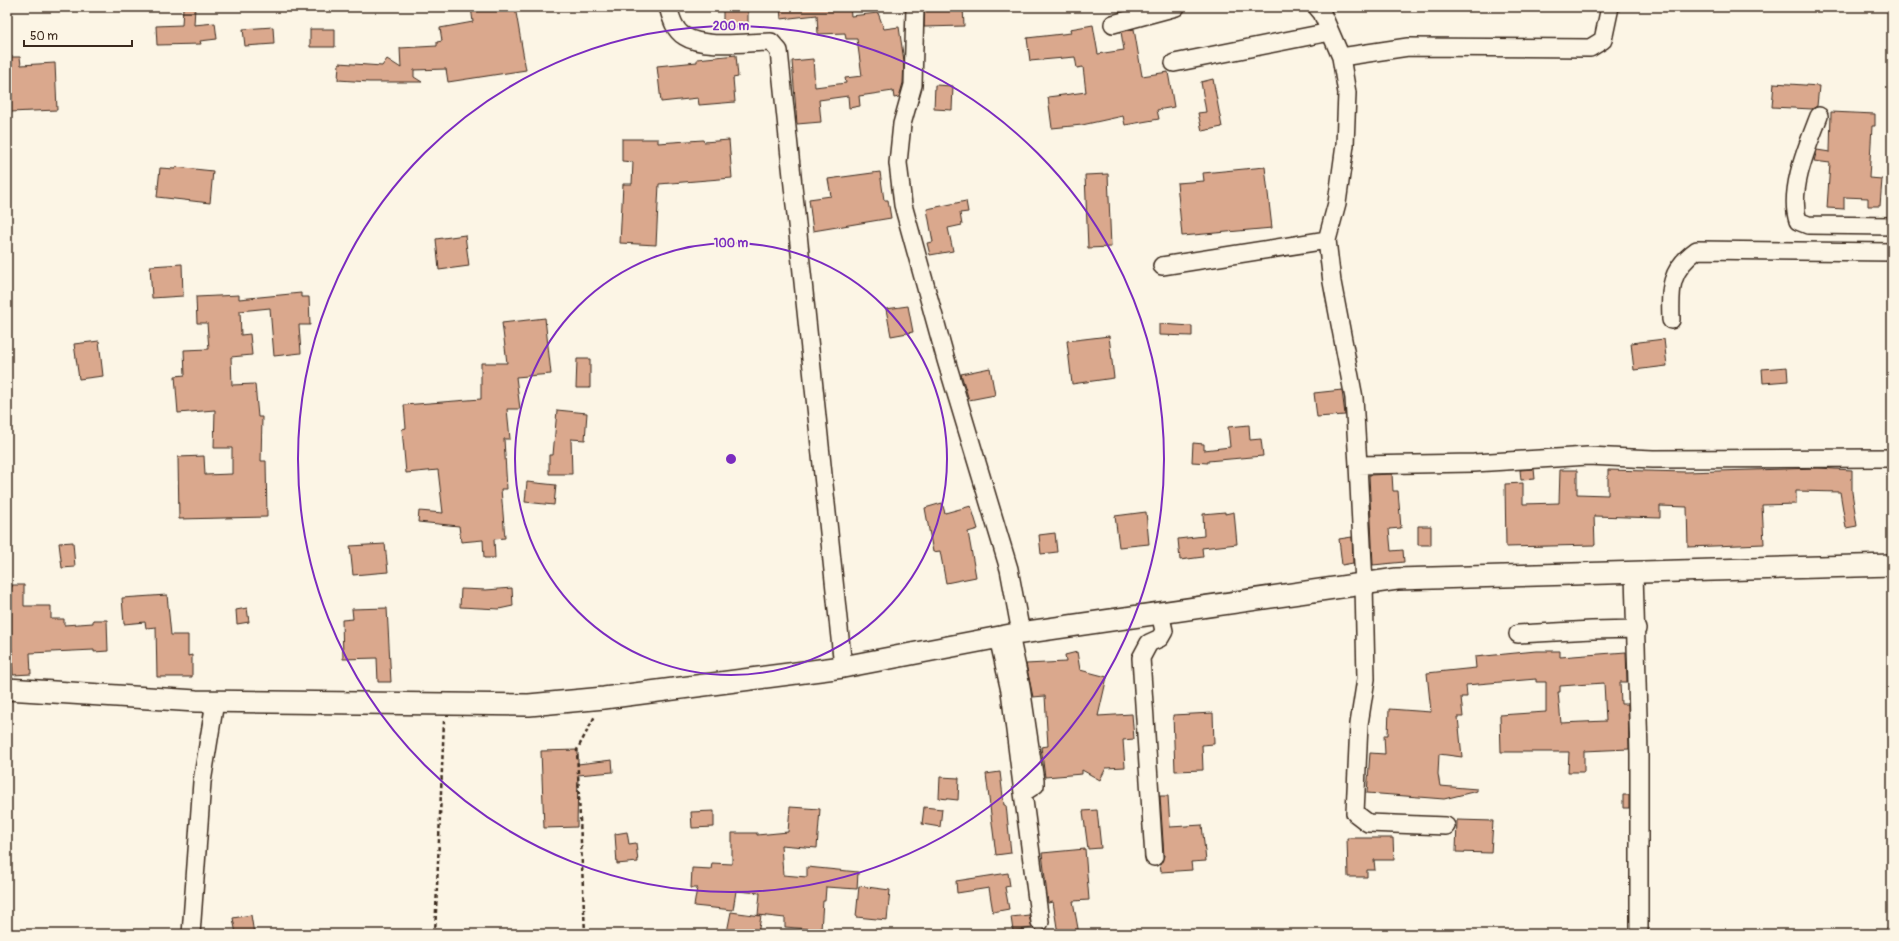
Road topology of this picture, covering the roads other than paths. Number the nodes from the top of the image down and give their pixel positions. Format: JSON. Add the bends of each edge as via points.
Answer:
{"nodes":[{"id":1,"x":668,"y":7,"type":"edge"},
{"id":2,"x":915,"y":7,"type":"edge"},
{"id":3,"x":1176,"y":7,"type":"edge"},
{"id":4,"x":1317,"y":7,"type":"edge"},
{"id":5,"x":1610,"y":7,"type":"edge"},
{"id":6,"x":1113,"y":24,"type":"dead end"},
{"id":7,"x":1330,"y":32,"type":"junction"},
{"id":8,"x":1341,"y":57,"type":"junction"},
{"id":9,"x":1174,"y":63,"type":"dead end"},
{"id":10,"x":1819,"y":116,"type":"dead end"},
{"id":11,"x":1892,"y":226,"type":"edge"},
{"id":12,"x":1327,"y":240,"type":"junction"},
{"id":13,"x":1892,"y":252,"type":"edge"},
{"id":14,"x":1162,"y":266,"type":"dead end"},
{"id":15,"x":1671,"y":320,"type":"dead end"},
{"id":16,"x":1892,"y":458,"type":"edge"},
{"id":17,"x":1358,"y":465,"type":"junction"},
{"id":18,"x":1892,"y":565,"type":"edge"},
{"id":19,"x":1634,"y":573,"type":"junction"},
{"id":20,"x":1364,"y":584,"type":"junction"},
{"id":21,"x":1160,"y":613,"type":"junction"},
{"id":22,"x":1637,"y":629,"type":"junction"},
{"id":23,"x":1518,"y":634,"type":"dead end"},
{"id":24,"x":1010,"y":635,"type":"junction"},
{"id":25,"x":843,"y":667,"type":"junction"},
{"id":26,"x":7,"y":689,"type":"edge"},
{"id":27,"x":215,"y":702,"type":"junction"},
{"id":28,"x":1446,"y":826,"type":"dead end"},
{"id":29,"x":1154,"y":857,"type":"dead end"},
{"id":30,"x":1040,"y":922,"type":"dead end"},
{"id":31,"x":191,"y":934,"type":"edge"},
{"id":32,"x":1639,"y":934,"type":"edge"}],
"edges":[{"from":1,"to":25,"type":"street","via":[[672,22],[683,36],[698,42],[771,42],[779,51]]},
{"from":2,"to":24,"type":"street","via":[[913,85],[902,124],[898,163],[903,205],[946,360],[1009,569]]},
{"from":3,"to":6,"type":"street"},
{"from":4,"to":7,"type":"street"},
{"from":5,"to":8,"type":"street","via":[[1603,40],[1590,48],[1408,47]]},
{"from":7,"to":8,"type":"street"},
{"from":7,"to":9,"type":"street"},
{"from":8,"to":12,"type":"street","via":[[1347,93],[1345,145],[1337,203]]},
{"from":10,"to":11,"type":"street","via":[[1801,163],[1795,212],[1798,221],[1808,225]]},
{"from":12,"to":14,"type":"street"},
{"from":12,"to":17,"type":"street","via":[[1333,289],[1354,398]]},
{"from":13,"to":15,"type":"street","via":[[1697,250],[1678,268],[1670,286]]},
{"from":16,"to":17,"type":"street","via":[[1653,459],[1588,456],[1474,463]]},
{"from":17,"to":20,"type":"street"},
{"from":18,"to":19,"type":"main road"},
{"from":19,"to":20,"type":"main road","via":[[1397,579]]},
{"from":19,"to":22,"type":"street"},
{"from":20,"to":21,"type":"main road"},
{"from":20,"to":28,"type":"street","via":[[1366,679],[1359,724],[1355,813],[1368,823]]},
{"from":21,"to":24,"type":"main road"},
{"from":21,"to":29,"type":"street","via":[[1164,631],[1160,638],[1149,643],[1141,658]]},
{"from":22,"to":23,"type":"street"},
{"from":22,"to":32,"type":"street"},
{"from":24,"to":25,"type":"main road"},
{"from":24,"to":30,"type":"street","via":[[1021,687],[1035,781],[1035,786],[1023,793]]},
{"from":25,"to":27,"type":"main road","via":[[604,698],[529,705]]},
{"from":26,"to":27,"type":"main road"},
{"from":27,"to":31,"type":"street","via":[[202,782]]}]}
